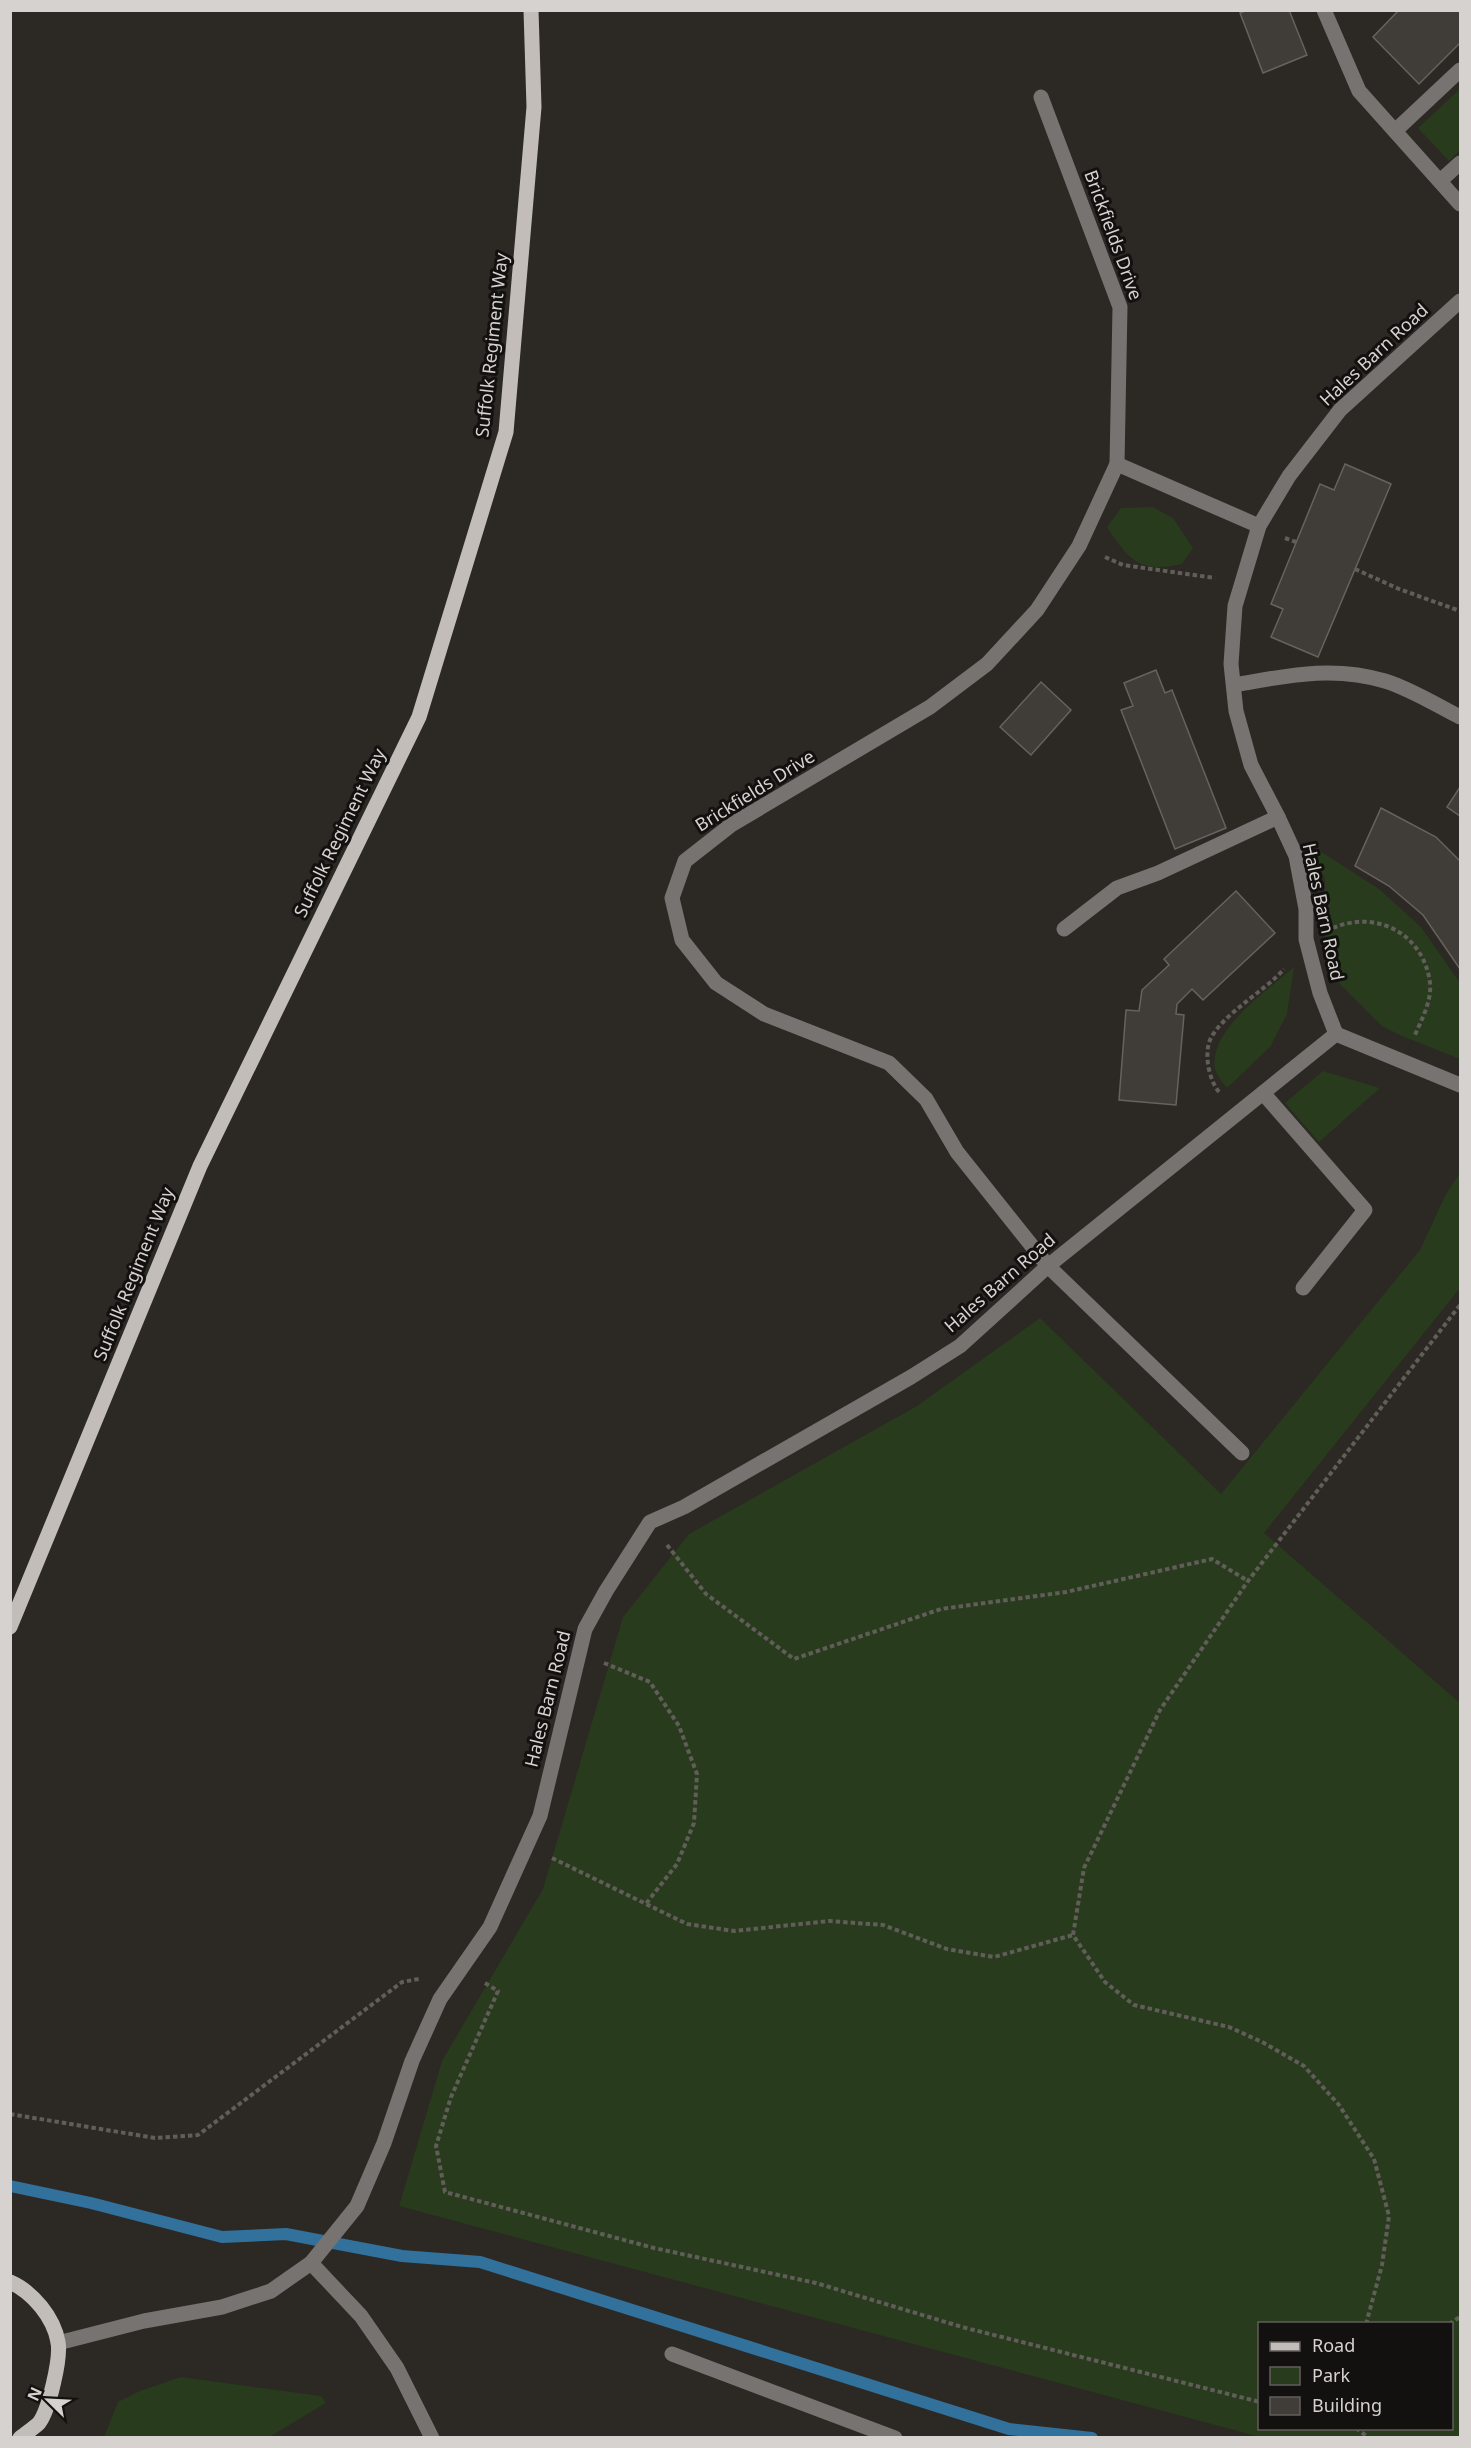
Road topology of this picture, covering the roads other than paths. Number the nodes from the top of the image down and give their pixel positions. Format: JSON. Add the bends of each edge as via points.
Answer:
{"nodes":[{"id":1,"x":531,"y":10,"type":"edge"},
{"id":2,"x":1324,"y":10,"type":"edge"},
{"id":3,"x":1461,"y":70,"type":"edge"},
{"id":4,"x":1041,"y":97,"type":"dead end"},
{"id":5,"x":1395,"y":131,"type":"junction"},
{"id":6,"x":1461,"y":163,"type":"edge"},
{"id":7,"x":1440,"y":181,"type":"junction"},
{"id":8,"x":1461,"y":204,"type":"edge"},
{"id":9,"x":1458,"y":307,"type":"edge"},
{"id":10,"x":1117,"y":464,"type":"junction"},
{"id":11,"x":1259,"y":526,"type":"junction"},
{"id":12,"x":1234,"y":685,"type":"junction"},
{"id":13,"x":1461,"y":717,"type":"edge"},
{"id":14,"x":1278,"y":816,"type":"junction"},
{"id":15,"x":1064,"y":929,"type":"dead end"},
{"id":16,"x":1336,"y":1034,"type":"junction"},
{"id":17,"x":1461,"y":1085,"type":"edge"},
{"id":18,"x":1263,"y":1093,"type":"junction"},
{"id":19,"x":1048,"y":1266,"type":"junction"},
{"id":20,"x":1304,"y":1288,"type":"dead end"},
{"id":21,"x":1242,"y":1453,"type":"dead end"},
{"id":22,"x":10,"y":1627,"type":"edge"},
{"id":23,"x":313,"y":2261,"type":"junction"},
{"id":24,"x":10,"y":2282,"type":"edge"},
{"id":25,"x":58,"y":2343,"type":"junction"},
{"id":26,"x":672,"y":2354,"type":"dead end"},
{"id":27,"x":40,"y":2430,"type":"edge"},
{"id":28,"x":20,"y":2438,"type":"edge"},
{"id":29,"x":432,"y":2438,"type":"edge"},
{"id":30,"x":895,"y":2438,"type":"edge"}],
"edges":[{"from":1,"to":22,"type":"main road","name":"Suffolk Regiment Way","via":[[534,107],[506,432],[419,717],[200,1166]]},
{"from":2,"to":5,"type":"street","via":[[1359,90]]},
{"from":3,"to":5,"type":"street"},
{"from":4,"to":10,"type":"street","name":"Brickfields Drive","via":[[1120,307]]},
{"from":5,"to":7,"type":"street"},
{"from":6,"to":7,"type":"street"},
{"from":7,"to":8,"type":"street"},
{"from":9,"to":11,"type":"street","name":"Hales Barn Road","via":[[1340,411],[1289,476]]},
{"from":10,"to":11,"type":"street"},
{"from":10,"to":19,"type":"street","name":"Brickfields Drive","via":[[1079,546],[1037,610],[987,664],[930,707],[730,825],[685,861],[672,898],[681,940],[716,983],[764,1014],[889,1063],[926,1099],[957,1152]]},
{"from":11,"to":12,"type":"street","name":"Hales Barn Road","via":[[1235,606],[1231,664]]},
{"from":12,"to":13,"type":"street","via":[[1307,672],[1348,673],[1387,682]]},
{"from":12,"to":14,"type":"street","name":"Hales Barn Road","via":[[1236,711],[1251,765]]},
{"from":14,"to":15,"type":"street","via":[[1158,873],[1117,888]]},
{"from":14,"to":16,"type":"street","name":"Hales Barn Road","via":[[1296,856],[1306,909],[1306,939]]},
{"from":16,"to":17,"type":"street"},
{"from":16,"to":18,"type":"street","name":"Hales Barn Road"},
{"from":18,"to":19,"type":"street","name":"Hales Barn Road"},
{"from":18,"to":20,"type":"street","via":[[1365,1210]]},
{"from":19,"to":21,"type":"street","name":"Brickfields Drive"},
{"from":19,"to":23,"type":"street","name":"Hales Barn Road","via":[[960,1346],[684,1507],[650,1522],[585,1629],[540,1816],[527,1846],[490,1927],[440,1999],[357,2206]]},
{"from":23,"to":25,"type":"street","name":"Hales Barn Road","via":[[271,2291],[222,2307],[144,2321]]},
{"from":23,"to":29,"type":"street","via":[[361,2316],[398,2368]]},
{"from":24,"to":25,"type":"main road","via":[[45,2310]]},
{"from":25,"to":27,"type":"main road","via":[[53,2390]]},
{"from":26,"to":30,"type":"street"},
{"from":27,"to":28,"type":"main road"}]}
